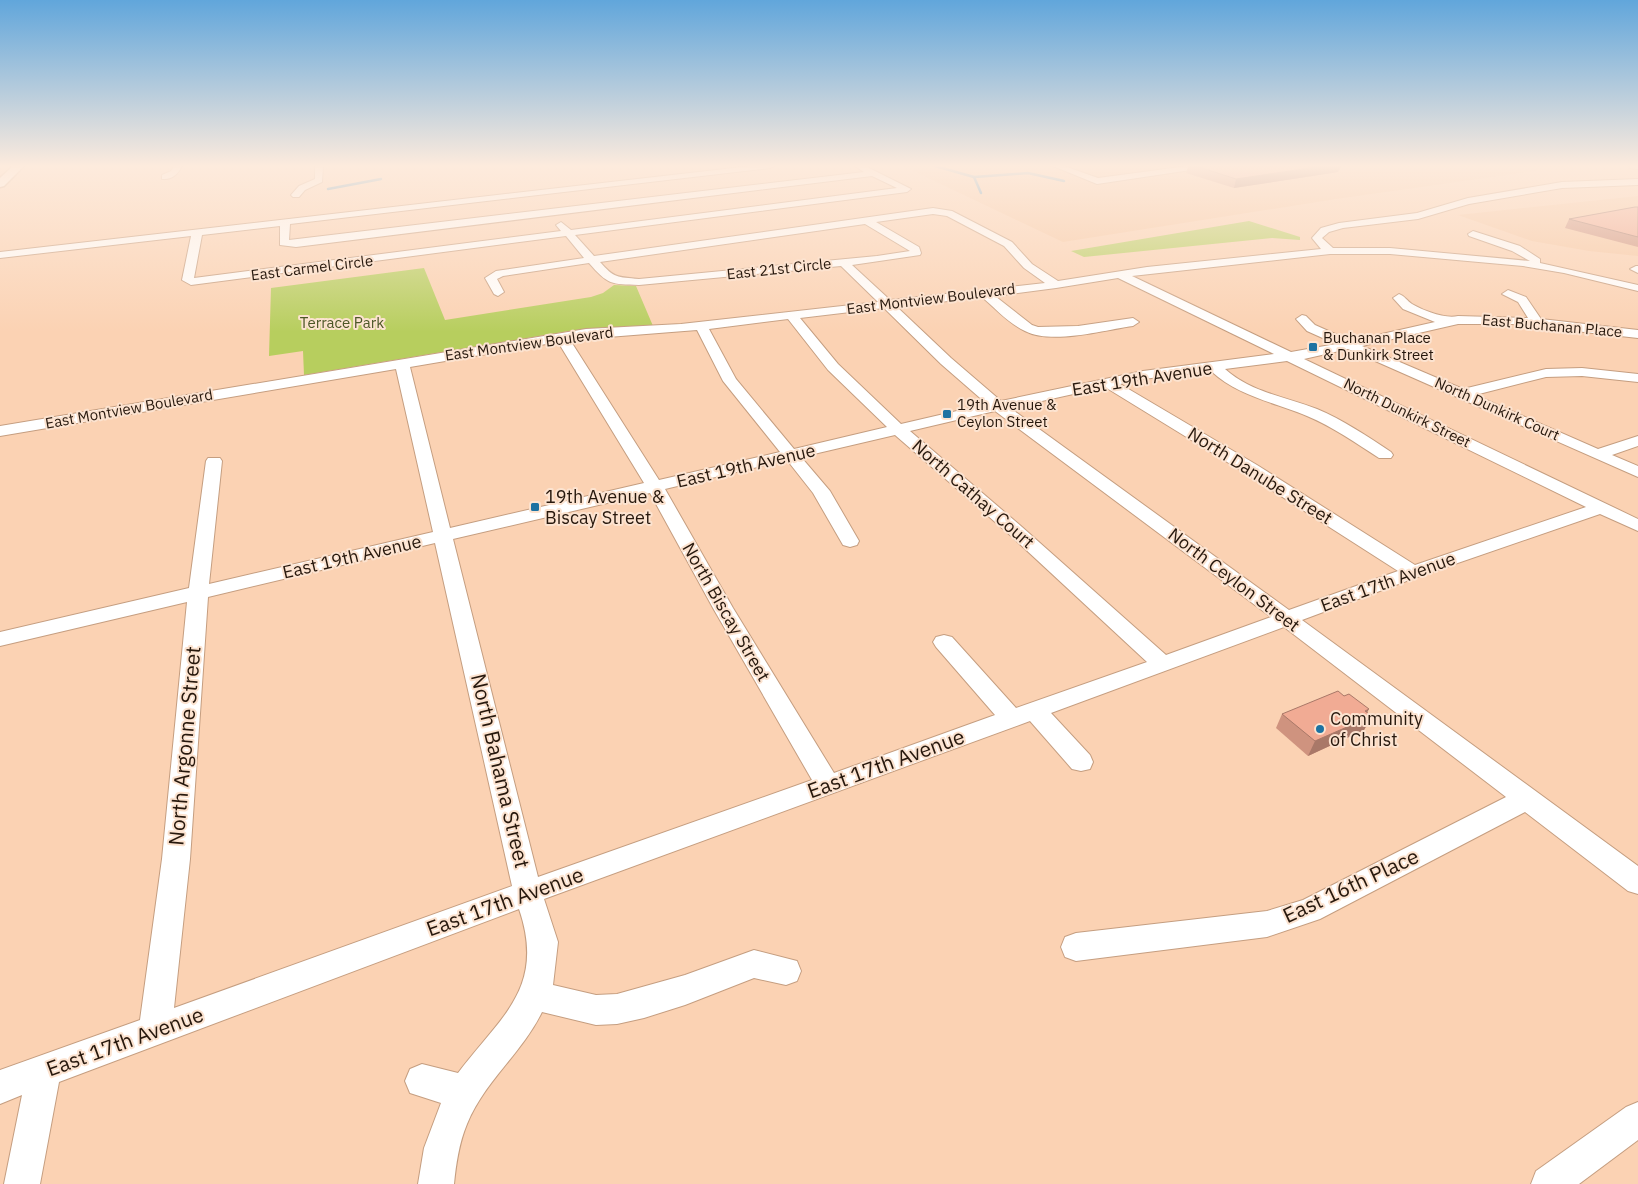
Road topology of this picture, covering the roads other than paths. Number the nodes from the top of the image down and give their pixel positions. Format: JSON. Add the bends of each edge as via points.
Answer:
{"nodes":[{"id":1,"x":291,"y":221,"type":"edge"},
{"id":2,"x":474,"y":221,"type":"edge"},
{"id":3,"x":558,"y":221,"type":"edge"},
{"id":4,"x":664,"y":221,"type":"edge"},
{"id":5,"x":865,"y":221,"type":"edge"},
{"id":6,"x":867,"y":221,"type":"edge"},
{"id":7,"x":963,"y":221,"type":"edge"},
{"id":8,"x":1374,"y":221,"type":"edge"},
{"id":9,"x":285,"y":222,"type":"junction"},
{"id":10,"x":197,"y":232,"type":"junction"},
{"id":11,"x":568,"y":234,"type":"junction"},
{"id":12,"x":1473,"y":234,"type":"dead end"},
{"id":13,"x":1400,"y":241,"type":"dead end"},
{"id":14,"x":1330,"y":251,"type":"junction"},
{"id":15,"x":1390,"y":251,"type":"junction"},
{"id":16,"x":1409,"y":252,"type":"junction"},
{"id":17,"x":0,"y":255,"type":"edge"},
{"id":18,"x":591,"y":260,"type":"junction"},
{"id":19,"x":843,"y":262,"type":"junction"},
{"id":20,"x":1400,"y":263,"type":"dead end"},
{"id":21,"x":1538,"y":265,"type":"junction"},
{"id":22,"x":1121,"y":275,"type":"junction"},
{"id":23,"x":1056,"y":285,"type":"junction"},
{"id":24,"x":1638,"y":288,"type":"edge"},
{"id":25,"x":498,"y":292,"type":"dead end"},
{"id":26,"x":984,"y":293,"type":"junction"},
{"id":27,"x":1508,"y":294,"type":"dead end"},
{"id":28,"x":1398,"y":298,"type":"dead end"},
{"id":29,"x":1630,"y":299,"type":"dead end"},
{"id":30,"x":886,"y":304,"type":"junction"},
{"id":31,"x":791,"y":315,"type":"junction"},
{"id":32,"x":1302,"y":319,"type":"dead end"},
{"id":33,"x":1133,"y":322,"type":"dead end"},
{"id":34,"x":1447,"y":322,"type":"junction"},
{"id":35,"x":1537,"y":323,"type":"junction"},
{"id":36,"x":701,"y":326,"type":"junction"},
{"id":37,"x":1638,"y":334,"type":"edge"},
{"id":38,"x":562,"y":336,"type":"junction"},
{"id":39,"x":1349,"y":345,"type":"junction"},
{"id":40,"x":1291,"y":357,"type":"junction"},
{"id":41,"x":402,"y":364,"type":"junction"},
{"id":42,"x":1214,"y":366,"type":"junction"},
{"id":43,"x":1638,"y":378,"type":"edge"},
{"id":44,"x":1106,"y":382,"type":"junction"},
{"id":45,"x":1462,"y":394,"type":"junction"},
{"id":46,"x":998,"y":406,"type":"junction"},
{"id":47,"x":899,"y":430,"type":"junction"},
{"id":48,"x":0,"y":431,"type":"edge"},
{"id":49,"x":1638,"y":441,"type":"edge"},
{"id":50,"x":1598,"y":454,"type":"junction"},
{"id":51,"x":790,"y":455,"type":"junction"},
{"id":52,"x":1385,"y":455,"type":"dead end"},
{"id":53,"x":214,"y":462,"type":"dead end"},
{"id":54,"x":1638,"y":472,"type":"edge"},
{"id":55,"x":655,"y":487,"type":"junction"},
{"id":56,"x":1601,"y":508,"type":"junction"},
{"id":57,"x":1638,"y":526,"type":"edge"},
{"id":58,"x":443,"y":535,"type":"junction"},
{"id":59,"x":850,"y":541,"type":"dead end"},
{"id":60,"x":1413,"y":572,"type":"junction"},
{"id":61,"x":198,"y":593,"type":"junction"},
{"id":62,"x":1287,"y":619,"type":"junction"},
{"id":63,"x":0,"y":639,"type":"edge"},
{"id":64,"x":944,"y":642,"type":"dead end"},
{"id":65,"x":1163,"y":664,"type":"junction"},
{"id":66,"x":1024,"y":715,"type":"junction"},
{"id":67,"x":1081,"y":762,"type":"dead end"},
{"id":68,"x":828,"y":785,"type":"junction"},
{"id":69,"x":1526,"y":799,"type":"junction"},
{"id":70,"x":1638,"y":882,"type":"edge"},
{"id":71,"x":528,"y":893,"type":"junction"},
{"id":72,"x":1076,"y":947,"type":"dead end"},
{"id":73,"x":786,"y":971,"type":"dead end"},
{"id":74,"x":535,"y":995,"type":"junction"},
{"id":75,"x":155,"y":1032,"type":"junction"},
{"id":76,"x":44,"y":1071,"type":"junction"},
{"id":77,"x":422,"y":1081,"type":"dead end"},
{"id":78,"x":0,"y":1087,"type":"edge"},
{"id":79,"x":466,"y":1092,"type":"junction"},
{"id":80,"x":1638,"y":1119,"type":"edge"},
{"id":81,"x":22,"y":1184,"type":"edge"},
{"id":82,"x":436,"y":1184,"type":"edge"},
{"id":83,"x":1549,"y":1184,"type":"edge"}],
"edges":[{"from":1,"to":9,"type":"street"},
{"from":2,"to":9,"type":"street","via":[[287,244],[284,243]]},
{"from":3,"to":11,"type":"street","name":"East 21st Circle"},
{"from":4,"to":11,"type":"street","name":"East Carmel Circle"},
{"from":5,"to":18,"type":"street"},
{"from":6,"to":19,"type":"street","name":"East 21st Circle","via":[[916,252]]},
{"from":7,"to":23,"type":"street","via":[[1008,244],[1028,266]]},
{"from":8,"to":14,"type":"street","via":[[1325,230],[1316,238]]},
{"from":9,"to":10,"type":"street"},
{"from":10,"to":11,"type":"street","name":"East Carmel Circle","via":[[188,280],[191,282]]},
{"from":10,"to":17,"type":"street"},
{"from":11,"to":18,"type":"street","name":"East 21st Circle"},
{"from":12,"to":21,"type":"street","via":[[1529,254]]},
{"from":13,"to":16,"type":"street"},
{"from":14,"to":15,"type":"street","name":"East Montview Boulevard"},
{"from":14,"to":22,"type":"street","name":"East Montview Boulevard"},
{"from":15,"to":16,"type":"street","name":"East Montview Boulevard"},
{"from":15,"to":20,"type":"street"},
{"from":16,"to":21,"type":"street","name":"East Montview Boulevard"},
{"from":18,"to":19,"type":"street","name":"East 21st Circle","via":[[607,277],[632,282]]},
{"from":18,"to":25,"type":"street","via":[[495,274],[491,278]]},
{"from":19,"to":30,"type":"street","name":"North Ceylon Street"},
{"from":21,"to":24,"type":"street","name":"East Montview Boulevard"},
{"from":22,"to":23,"type":"street","name":"East Montview Boulevard"},
{"from":22,"to":40,"type":"street","name":"North Dunkirk Street"},
{"from":23,"to":26,"type":"street","name":"East Montview Boulevard"},
{"from":24,"to":29,"type":"street"},
{"from":26,"to":30,"type":"street","name":"East Montview Boulevard"},
{"from":26,"to":33,"type":"street","via":[[1035,332],[1050,333]]},
{"from":27,"to":35,"type":"street","via":[[1522,300]]},
{"from":28,"to":34,"type":"street","via":[[1407,306]]},
{"from":30,"to":31,"type":"street","name":"East Montview Boulevard"},
{"from":30,"to":46,"type":"street","name":"North Ceylon Street"},
{"from":31,"to":36,"type":"street","name":"East Montview Boulevard"},
{"from":31,"to":47,"type":"street","name":"North Cathay Court","via":[[833,367]]},
{"from":32,"to":39,"type":"street","name":"North Dunkirk Court","via":[[1311,328]]},
{"from":34,"to":35,"type":"street","name":"East Buchanan Place","via":[[1490,318]]},
{"from":34,"to":39,"type":"street","name":"East Buchanan Place"},
{"from":35,"to":37,"type":"street","name":"East Buchanan Place"},
{"from":36,"to":38,"type":"street","name":"East Montview Boulevard"},
{"from":36,"to":51,"type":"street","via":[[730,381]]},
{"from":38,"to":41,"type":"street","name":"East Montview Boulevard"},
{"from":38,"to":55,"type":"street","name":"North Biscay Street"},
{"from":39,"to":40,"type":"street","name":"East Buchanan Place"},
{"from":39,"to":45,"type":"street","name":"North Dunkirk Court"},
{"from":40,"to":42,"type":"street","name":"East 19th Avenue"},
{"from":40,"to":56,"type":"street","name":"North Dunkirk Street"},
{"from":41,"to":48,"type":"street","name":"East Montview Boulevard"},
{"from":41,"to":58,"type":"street","name":"North Bahama Street"},
{"from":42,"to":44,"type":"street","name":"East 19th Avenue"},
{"from":42,"to":52,"type":"street","via":[[1246,388],[1332,422]]},
{"from":43,"to":45,"type":"street","via":[[1546,372]]},
{"from":44,"to":46,"type":"street","name":"East 19th Avenue"},
{"from":44,"to":60,"type":"street","name":"North Danube Street"},
{"from":45,"to":50,"type":"street","name":"North Dunkirk Court"},
{"from":46,"to":47,"type":"street","name":"East 19th Avenue"},
{"from":46,"to":62,"type":"street","name":"North Ceylon Street"},
{"from":47,"to":51,"type":"street","name":"East 19th Avenue"},
{"from":47,"to":65,"type":"street","name":"North Cathay Court","via":[[1016,530]]},
{"from":49,"to":50,"type":"street"},
{"from":50,"to":54,"type":"street","name":"North Dunkirk Court"},
{"from":51,"to":55,"type":"street","name":"East 19th Avenue"},
{"from":51,"to":59,"type":"street","via":[[821,491]]},
{"from":53,"to":61,"type":"street","name":"North Argonne Street"},
{"from":55,"to":58,"type":"street","name":"East 19th Avenue"},
{"from":55,"to":68,"type":"street","name":"North Biscay Street"},
{"from":56,"to":57,"type":"street","name":"North Dunkirk Street"},
{"from":56,"to":60,"type":"street","name":"East 17th Avenue"},
{"from":58,"to":61,"type":"street","name":"East 19th Avenue"},
{"from":58,"to":71,"type":"street","name":"North Bahama Street"},
{"from":60,"to":62,"type":"street","name":"East 17th Avenue"},
{"from":61,"to":63,"type":"street","name":"East 19th Avenue"},
{"from":61,"to":75,"type":"street","name":"North Argonne Street","via":[[176,856]]},
{"from":62,"to":65,"type":"street","name":"East 17th Avenue"},
{"from":62,"to":69,"type":"street","name":"North Ceylon Street"},
{"from":64,"to":66,"type":"street"},
{"from":65,"to":66,"type":"street","name":"East 17th Avenue"},
{"from":66,"to":67,"type":"street"},
{"from":66,"to":68,"type":"street","name":"East 17th Avenue"},
{"from":68,"to":71,"type":"street","name":"East 17th Avenue"},
{"from":69,"to":70,"type":"street","name":"North Ceylon Street"},
{"from":69,"to":72,"type":"street","name":"East 16th Place","via":[[1301,913],[1267,924]]},
{"from":71,"to":74,"type":"street","name":"North Bahama Street","via":[[543,941],[542,974]]},
{"from":71,"to":75,"type":"street","name":"East 17th Avenue"},
{"from":73,"to":74,"type":"street","via":[[754,964],[660,998],[617,1009],[596,1010]]},
{"from":74,"to":79,"type":"street","name":"North Bahama Street","via":[[507,1041]]},
{"from":75,"to":76,"type":"street","name":"East 17th Avenue"},
{"from":76,"to":78,"type":"street","name":"East 17th Avenue"},
{"from":76,"to":81,"type":"street"},
{"from":77,"to":79,"type":"street"},
{"from":79,"to":82,"type":"street","name":"North Bahama Street","via":[[444,1136]]},
{"from":80,"to":83,"type":"street"}]}
